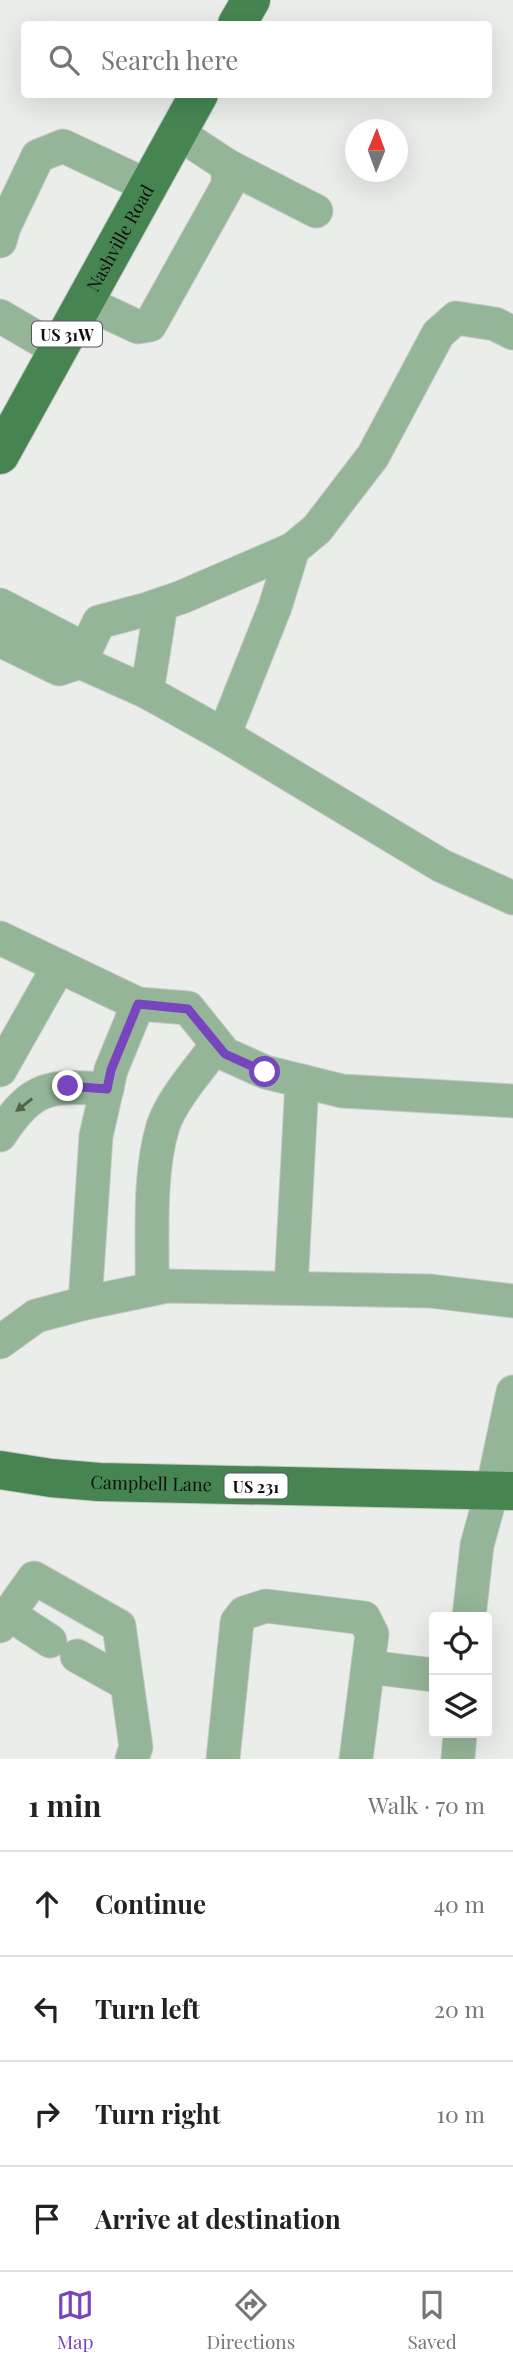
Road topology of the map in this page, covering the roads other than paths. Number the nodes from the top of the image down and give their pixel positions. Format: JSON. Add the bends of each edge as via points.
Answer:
{"nodes":[{"id":1,"x":251,"y":0,"type":"edge"},
{"id":2,"x":239,"y":21,"type":"edge"},
{"id":3,"x":197,"y":98,"type":"edge"},
{"id":4,"x":178,"y":133,"type":"junction"},
{"id":5,"x":228,"y":166,"type":"junction"},
{"id":6,"x":148,"y":186,"type":"junction"},
{"id":7,"x":316,"y":211,"type":"dead end"},
{"id":8,"x":0,"y":241,"type":"edge"},
{"id":9,"x":85,"y":302,"type":"junction"},
{"id":10,"x":0,"y":316,"type":"edge"},
{"id":11,"x":513,"y":333,"type":"edge"},
{"id":12,"x":58,"y":350,"type":"junction"},
{"id":13,"x":0,"y":455,"type":"edge"},
{"id":14,"x":293,"y":549,"type":"junction"},
{"id":15,"x":0,"y":605,"type":"edge"},
{"id":16,"x":161,"y":605,"type":"junction"},
{"id":17,"x":16,"y":636,"type":"edge"},
{"id":18,"x":80,"y":662,"type":"junction"},
{"id":19,"x":147,"y":692,"type":"junction"},
{"id":20,"x":225,"y":735,"type":"junction"},
{"id":21,"x":513,"y":898,"type":"edge"},
{"id":22,"x":0,"y":938,"type":"edge"},
{"id":23,"x":59,"y":966,"type":"junction"},
{"id":24,"x":138,"y":1004,"type":"junction"},
{"id":25,"x":8,"y":1036,"type":"edge"},
{"id":26,"x":217,"y":1045,"type":"junction"},
{"id":27,"x":0,"y":1070,"type":"edge"},
{"id":28,"x":302,"y":1081,"type":"junction"},
{"id":29,"x":107,"y":1089,"type":"junction"},
{"id":30,"x":513,"y":1101,"type":"edge"},
{"id":31,"x":0,"y":1135,"type":"edge"},
{"id":32,"x":291,"y":1288,"type":"junction"},
{"id":33,"x":152,"y":1289,"type":"junction"},
{"id":34,"x":513,"y":1301,"type":"edge"},
{"id":35,"x":85,"y":1303,"type":"junction"},
{"id":36,"x":4,"y":1329,"type":"edge"},
{"id":37,"x":513,"y":1392,"type":"edge"},
{"id":38,"x":0,"y":1470,"type":"edge"},
{"id":39,"x":503,"y":1491,"type":"edge"},
{"id":40,"x":470,"y":1612,"type":"edge"},
{"id":41,"x":4,"y":1620,"type":"edge"},
{"id":42,"x":368,"y":1667,"type":"junction"},
{"id":43,"x":429,"y":1674,"type":"edge"},
{"id":44,"x":127,"y":1684,"type":"junction"},
{"id":45,"x":460,"y":1738,"type":"edge"},
{"id":46,"x":132,"y":1759,"type":"edge"},
{"id":47,"x":223,"y":1759,"type":"edge"},
{"id":48,"x":356,"y":1759,"type":"edge"},
{"id":49,"x":458,"y":1759,"type":"edge"}],
"edges":[{"from":1,"to":2,"type":"main road"},
{"from":3,"to":4,"type":"main road","name":"Nashville Road","number":"US 31W"},
{"from":4,"to":5,"type":"street"},
{"from":4,"to":6,"type":"main road","name":"Nashville Road","number":"US 31W"},
{"from":5,"to":7,"type":"street"},
{"from":5,"to":9,"type":"street","via":[[228,185],[150,325],[138,327]]},
{"from":6,"to":8,"type":"street","via":[[62,146],[38,156]]},
{"from":6,"to":9,"type":"main road","name":"Nashville Road","number":"US 31W"},
{"from":9,"to":12,"type":"main road","name":"Nashville Road","number":"US 31W"},
{"from":10,"to":12,"type":"street"},
{"from":11,"to":14,"type":"street","via":[[495,324],[456,318],[438,334],[373,456],[317,529]]},
{"from":12,"to":13,"type":"main road","name":"Nashville Road","number":"US 31W"},
{"from":14,"to":16,"type":"street"},
{"from":14,"to":20,"type":"street"},
{"from":15,"to":17,"type":"street"},
{"from":16,"to":18,"type":"street","via":[[99,622]]},
{"from":16,"to":19,"type":"street"},
{"from":17,"to":18,"type":"street","via":[[73,643]]},
{"from":18,"to":19,"type":"street"},
{"from":19,"to":20,"type":"street"},
{"from":20,"to":21,"type":"street","via":[[442,866]]},
{"from":22,"to":23,"type":"street"},
{"from":23,"to":24,"type":"street"},
{"from":23,"to":25,"type":"street"},
{"from":24,"to":26,"type":"street","via":[[188,1009]]},
{"from":24,"to":29,"type":"street"},
{"from":25,"to":27,"type":"street"},
{"from":26,"to":28,"type":"street","via":[[225,1054],[265,1072]]},
{"from":26,"to":33,"type":"street","via":[[164,1125],[154,1185]]},
{"from":28,"to":30,"type":"street","via":[[342,1091]]},
{"from":28,"to":32,"type":"street"},
{"from":29,"to":31,"type":"street","one_way":true,"via":[[68,1086],[45,1090],[17,1109]]},
{"from":29,"to":35,"type":"street","via":[[96,1136]]},
{"from":32,"to":33,"type":"street"},
{"from":32,"to":34,"type":"street","via":[[430,1291]]},
{"from":33,"to":35,"type":"street"},
{"from":35,"to":36,"type":"street"},
{"from":37,"to":39,"type":"street"},
{"from":38,"to":39,"type":"main road","name":"Campbell Lane","number":"US 231","via":[[99,1482]]},
{"from":39,"to":40,"type":"street","via":[[477,1545]]},
{"from":41,"to":44,"type":"street"},
{"from":41,"to":44,"type":"street","via":[[34,1578],[120,1626]]},
{"from":42,"to":43,"type":"street"},
{"from":42,"to":47,"type":"street","via":[[372,1634],[364,1618],[266,1606],[244,1613],[237,1622]]},
{"from":42,"to":48,"type":"street"},
{"from":44,"to":46,"type":"street","via":[[135,1747]]},
{"from":45,"to":49,"type":"street"}]}
